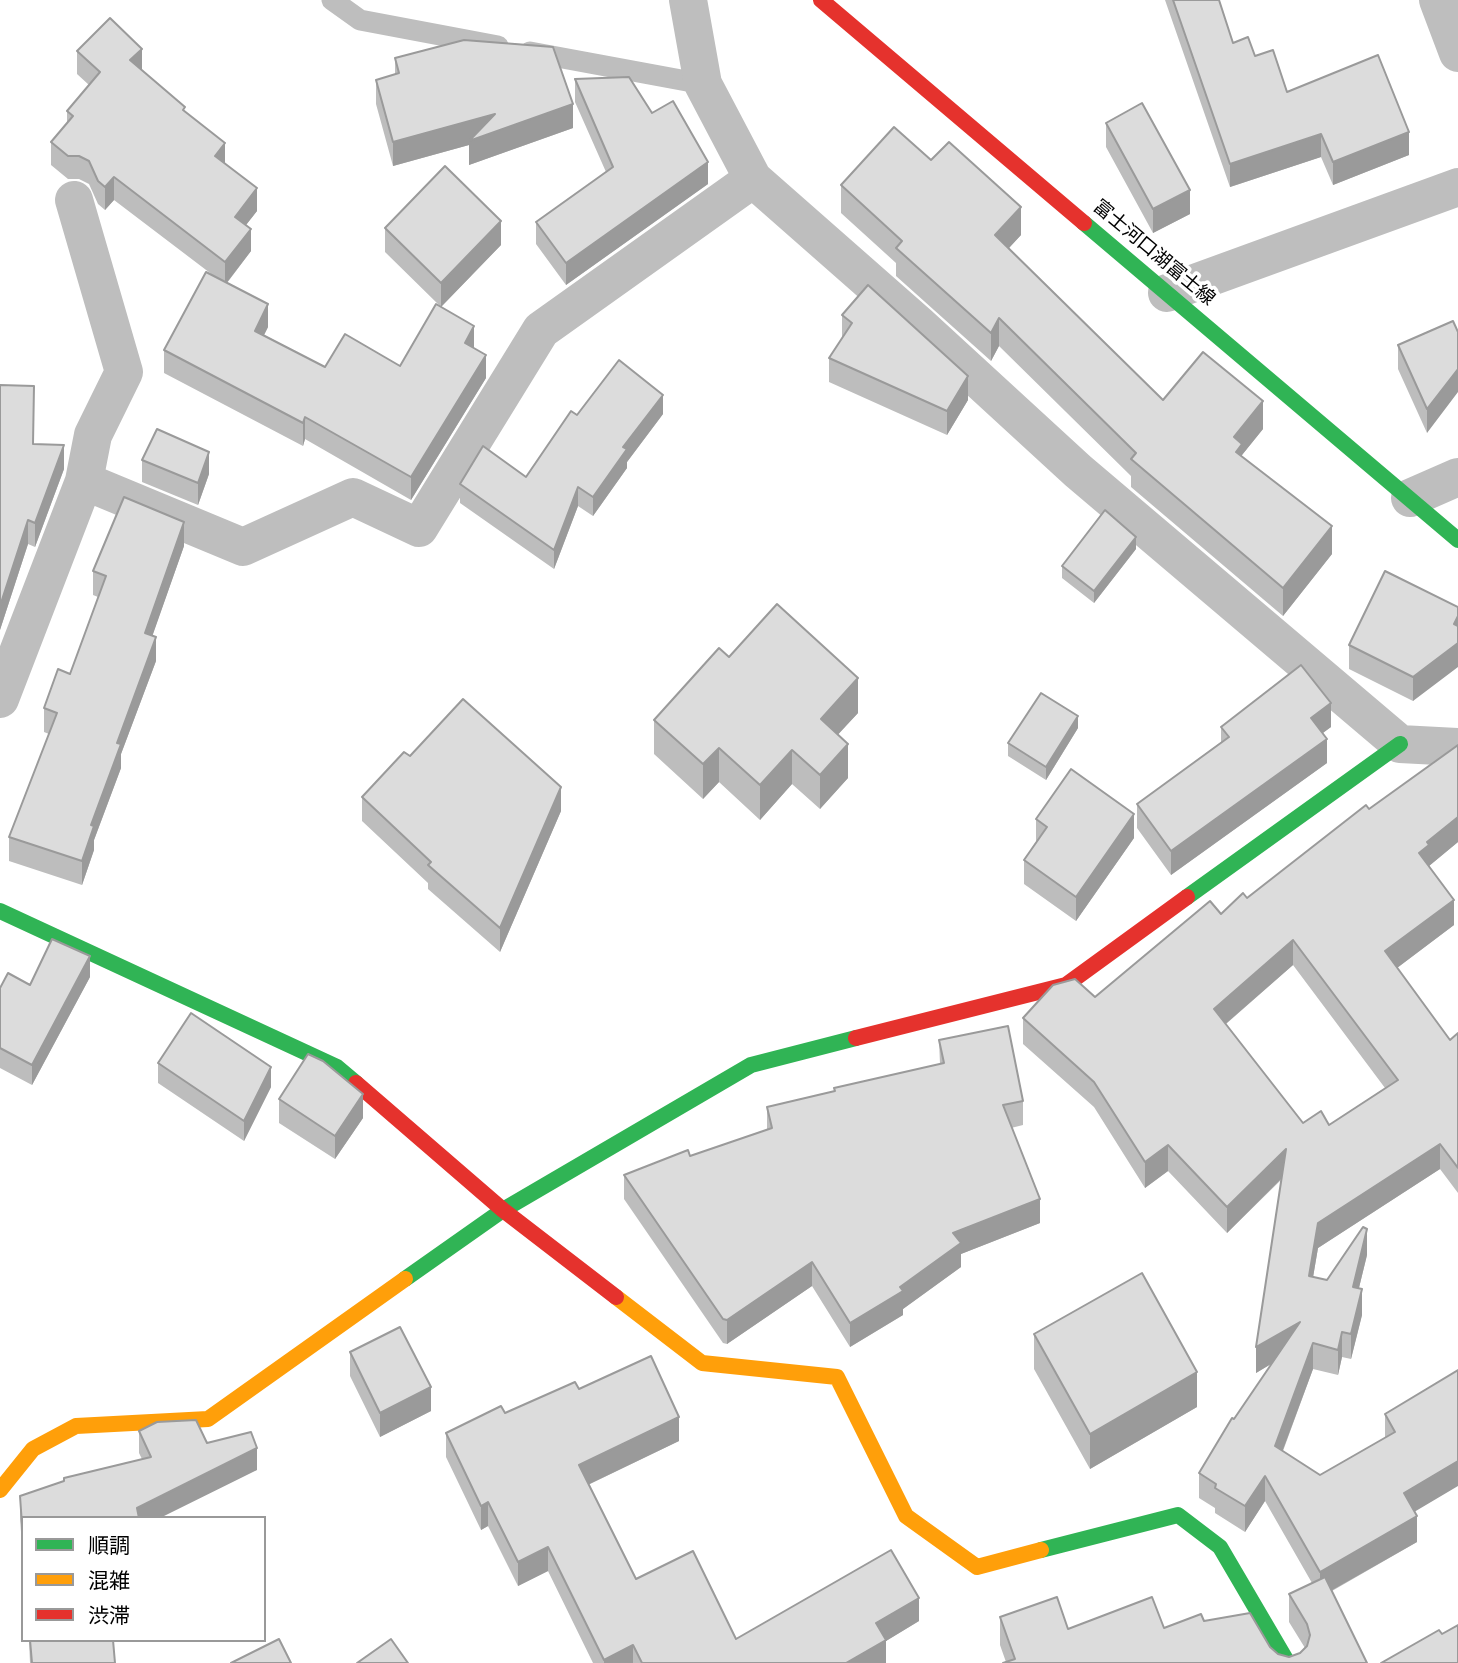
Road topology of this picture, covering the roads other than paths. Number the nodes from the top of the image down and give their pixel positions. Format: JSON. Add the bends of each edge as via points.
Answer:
{"nodes":[{"id":1,"x":332,"y":0,"type":"edge"},
{"id":2,"x":688,"y":0,"type":"edge"},
{"id":3,"x":821,"y":0,"type":"edge"},
{"id":4,"x":1438,"y":0,"type":"edge"},
{"id":5,"x":1458,"y":53,"type":"edge"},
{"id":6,"x":703,"y":84,"type":"junction"},
{"id":7,"x":753,"y":179,"type":"junction"},
{"id":8,"x":1458,"y":187,"type":"edge"},
{"id":9,"x":74,"y":200,"type":"dead end"},
{"id":10,"x":1167,"y":293,"type":"junction"},
{"id":11,"x":1458,"y":477,"type":"edge"},
{"id":12,"x":84,"y":481,"type":"junction"},
{"id":13,"x":1410,"y":498,"type":"junction"},
{"id":14,"x":1458,"y":540,"type":"edge"},
{"id":15,"x":8,"y":655,"type":"edge"},
{"id":16,"x":0,"y":699,"type":"edge"},
{"id":17,"x":1400,"y":744,"type":"junction"},
{"id":18,"x":1458,"y":747,"type":"edge"},
{"id":19,"x":0,"y":911,"type":"edge"},
{"id":20,"x":503,"y":1210,"type":"junction"},
{"id":21,"x":0,"y":1490,"type":"edge"},
{"id":22,"x":1288,"y":1663,"type":"edge"}],
"edges":[{"from":1,"to":6,"type":"lane","via":[[360,20]]},
{"from":2,"to":6,"type":"street"},
{"from":3,"to":10,"type":"street","name":"富士河口湖富士線"},
{"from":4,"to":5,"type":"street"},
{"from":6,"to":7,"type":"street"},
{"from":7,"to":12,"type":"street","via":[[541,330],[419,528],[353,498],[243,547]]},
{"from":7,"to":17,"type":"street","via":[[1078,471]]},
{"from":8,"to":10,"type":"street"},
{"from":9,"to":12,"type":"street","via":[[124,372],[93,435]]},
{"from":10,"to":13,"type":"street","name":"富士河口湖富士線"},
{"from":11,"to":13,"type":"street"},
{"from":12,"to":15,"type":"street"},
{"from":13,"to":14,"type":"street","name":"富士河口湖富士線"},
{"from":15,"to":16,"type":"street"},
{"from":17,"to":18,"type":"street"},
{"from":17,"to":20,"type":"street","via":[[1066,985],[751,1065]]},
{"from":19,"to":20,"type":"street","via":[[337,1068]]},
{"from":20,"to":21,"type":"street","via":[[208,1419],[76,1426],[33,1449]]},
{"from":20,"to":22,"type":"street","via":[[702,1363],[837,1377],[906,1516],[977,1567],[1178,1515],[1220,1547]]}]}
